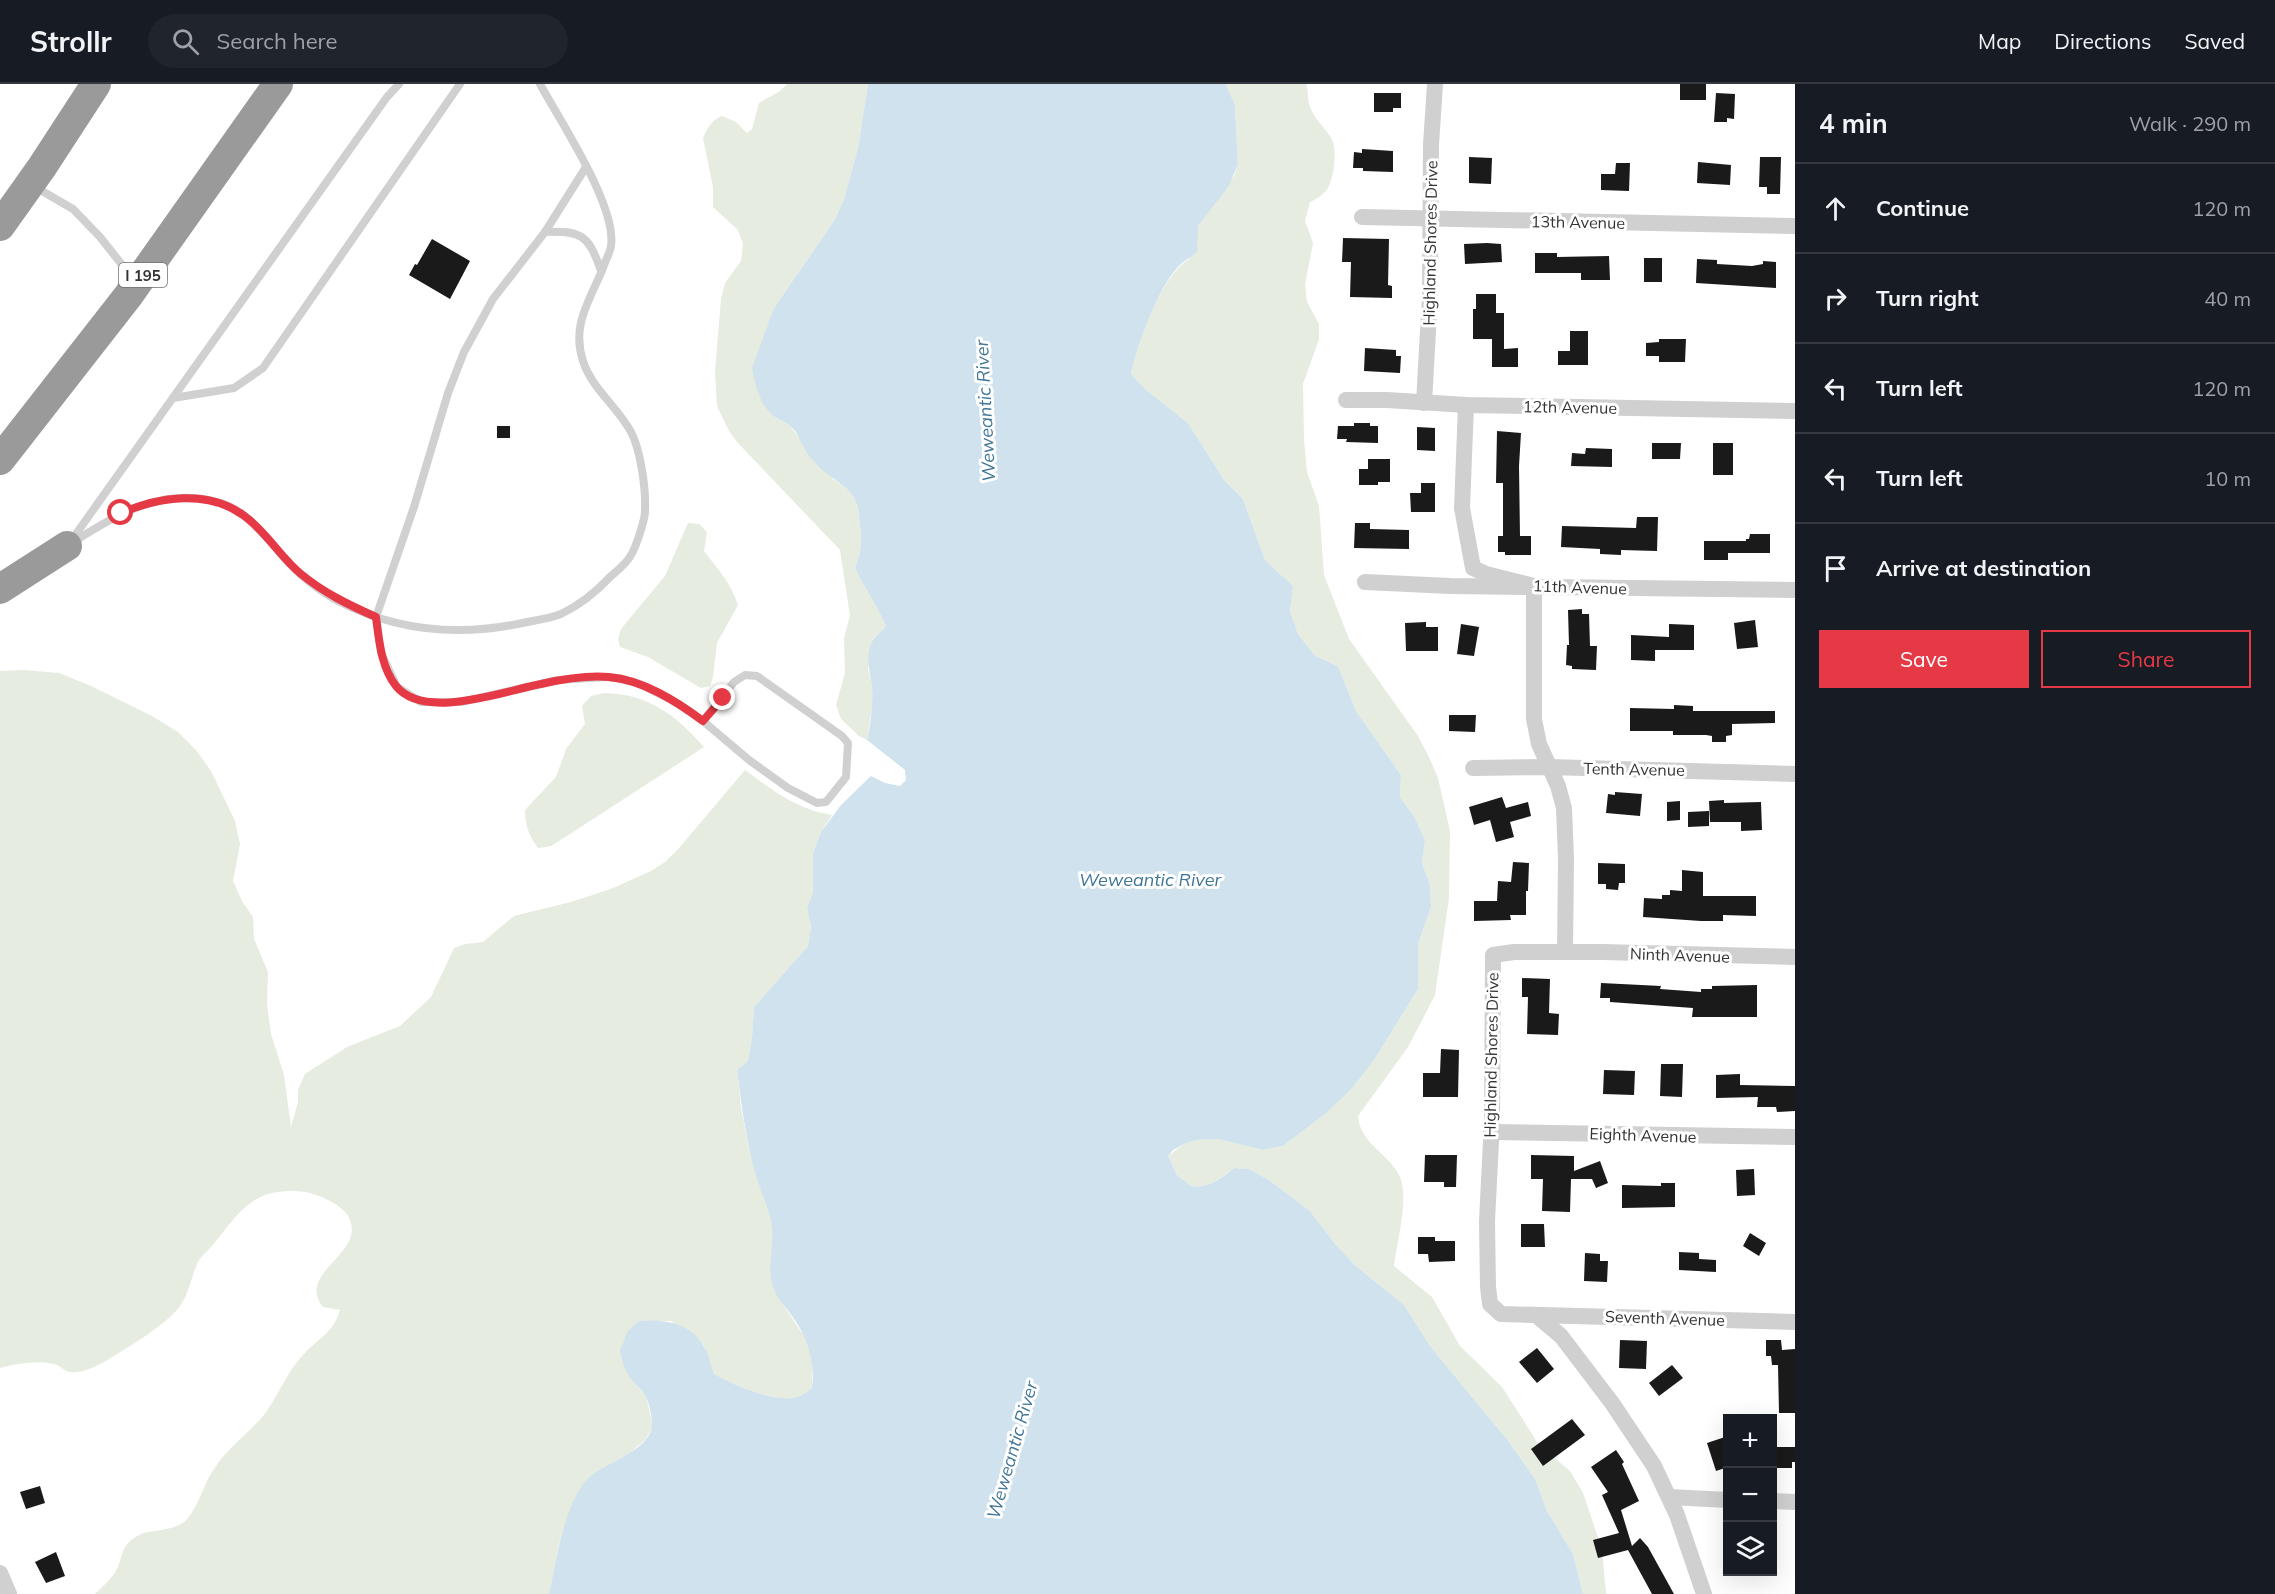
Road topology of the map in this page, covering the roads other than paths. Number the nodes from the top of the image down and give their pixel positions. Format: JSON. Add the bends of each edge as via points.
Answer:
{"nodes":[{"id":1,"x":96,"y":84,"type":"edge"},
{"id":2,"x":278,"y":84,"type":"edge"},
{"id":3,"x":399,"y":84,"type":"edge"},
{"id":4,"x":460,"y":84,"type":"edge"},
{"id":5,"x":540,"y":84,"type":"edge"},
{"id":6,"x":1435,"y":84,"type":"edge"},
{"id":7,"x":586,"y":167,"type":"junction"},
{"id":8,"x":30,"y":184,"type":"junction"},
{"id":9,"x":1362,"y":217,"type":"dead end"},
{"id":10,"x":1431,"y":217,"type":"junction"},
{"id":11,"x":1795,"y":225,"type":"edge"},
{"id":12,"x":0,"y":226,"type":"edge"},
{"id":13,"x":545,"y":232,"type":"junction"},
{"id":14,"x":601,"y":271,"type":"junction"},
{"id":15,"x":137,"y":283,"type":"junction"},
{"id":16,"x":173,"y":398,"type":"junction"},
{"id":17,"x":1346,"y":399,"type":"dead end"},
{"id":18,"x":1424,"y":403,"type":"junction"},
{"id":19,"x":1466,"y":405,"type":"junction"},
{"id":20,"x":1795,"y":411,"type":"edge"},
{"id":21,"x":0,"y":460,"type":"edge"},
{"id":22,"x":67,"y":546,"type":"junction"},
{"id":23,"x":1365,"y":582,"type":"dead end"},
{"id":24,"x":1534,"y":586,"type":"junction"},
{"id":25,"x":0,"y":589,"type":"edge"},
{"id":26,"x":1795,"y":590,"type":"edge"},
{"id":27,"x":376,"y":617,"type":"junction"},
{"id":28,"x":703,"y":721,"type":"junction"},
{"id":29,"x":1548,"y":767,"type":"junction"},
{"id":30,"x":1473,"y":768,"type":"dead end"},
{"id":31,"x":1795,"y":774,"type":"edge"},
{"id":32,"x":1565,"y":952,"type":"junction"},
{"id":33,"x":1795,"y":957,"type":"edge"},
{"id":34,"x":1491,"y":1132,"type":"junction"},
{"id":35,"x":1795,"y":1137,"type":"edge"},
{"id":36,"x":1536,"y":1315,"type":"junction"},
{"id":37,"x":1795,"y":1322,"type":"edge"},
{"id":38,"x":1669,"y":1497,"type":"junction"},
{"id":39,"x":1723,"y":1500,"type":"edge"},
{"id":40,"x":1777,"y":1501,"type":"edge"},
{"id":41,"x":1795,"y":1502,"type":"edge"},
{"id":42,"x":0,"y":1573,"type":"edge"},
{"id":43,"x":9,"y":1594,"type":"edge"},
{"id":44,"x":1704,"y":1594,"type":"edge"}],
"edges":[{"from":1,"to":8,"type":"highway"},
{"from":2,"to":15,"type":"highway","number":"I 195"},
{"from":3,"to":16,"type":"lane"},
{"from":4,"to":16,"type":"lane","via":[[263,368],[234,388]]},
{"from":5,"to":7,"type":"lane"},
{"from":6,"to":10,"type":"street","name":"Highland Shores Drive"},
{"from":7,"to":13,"type":"lane"},
{"from":7,"to":14,"type":"lane","via":[[610,221],[611,246]]},
{"from":8,"to":12,"type":"highway"},
{"from":8,"to":15,"type":"lane","via":[[73,209]]},
{"from":9,"to":10,"type":"street","name":"13th Avenue"},
{"from":10,"to":11,"type":"street","name":"13th Avenue"},
{"from":10,"to":18,"type":"street","name":"Highland Shores Drive"},
{"from":13,"to":14,"type":"lane","via":[[575,233],[589,242]]},
{"from":13,"to":27,"type":"lane","via":[[493,299],[464,352]]},
{"from":14,"to":27,"type":"lane","via":[[578,334],[590,380],[631,433],[642,471],[645,513],[631,556],[596,592],[559,615],[462,631],[434,631]]},
{"from":15,"to":21,"type":"highway","number":"I 195"},
{"from":16,"to":22,"type":"lane"},
{"from":17,"to":18,"type":"street","name":"12th Avenue"},
{"from":18,"to":19,"type":"street","name":"12th Avenue"},
{"from":19,"to":20,"type":"street","name":"12th Avenue"},
{"from":19,"to":24,"type":"street","via":[[1462,508],[1473,568]]},
{"from":22,"to":25,"type":"highway"},
{"from":22,"to":27,"type":"lane","via":[[143,503],[194,497],[220,502],[244,515],[299,573],[335,599]]},
{"from":23,"to":24,"type":"street","name":"11th Avenue"},
{"from":24,"to":26,"type":"street","name":"11th Avenue"},
{"from":24,"to":29,"type":"street","via":[[1534,719]]},
{"from":27,"to":28,"type":"lane","via":[[381,653],[389,674],[397,687],[421,702],[461,702],[558,680],[607,676],[640,684]]},
{"from":28,"to":28,"type":"lane","via":[[749,760],[817,803],[826,802],[846,777],[848,743],[842,736],[757,676],[745,675],[734,682]]},
{"from":29,"to":30,"type":"street","name":"Tenth Avenue"},
{"from":29,"to":31,"type":"street","name":"Tenth Avenue"},
{"from":29,"to":32,"type":"street","via":[[1564,808]]},
{"from":32,"to":33,"type":"street","name":"Ninth Avenue"},
{"from":32,"to":34,"type":"street","name":"Highland Shores Drive","via":[[1493,955]]},
{"from":34,"to":35,"type":"street","name":"Eighth Avenue"},
{"from":34,"to":36,"type":"street","name":"Highland Shores Drive","via":[[1487,1221],[1490,1304],[1501,1314]]},
{"from":36,"to":37,"type":"street","name":"Seventh Avenue"},
{"from":36,"to":38,"type":"street","via":[[1561,1336],[1612,1402],[1654,1466]]},
{"from":38,"to":39,"type":"street"},
{"from":38,"to":44,"type":"street"},
{"from":40,"to":41,"type":"street"},
{"from":42,"to":43,"type":"street"}]}
